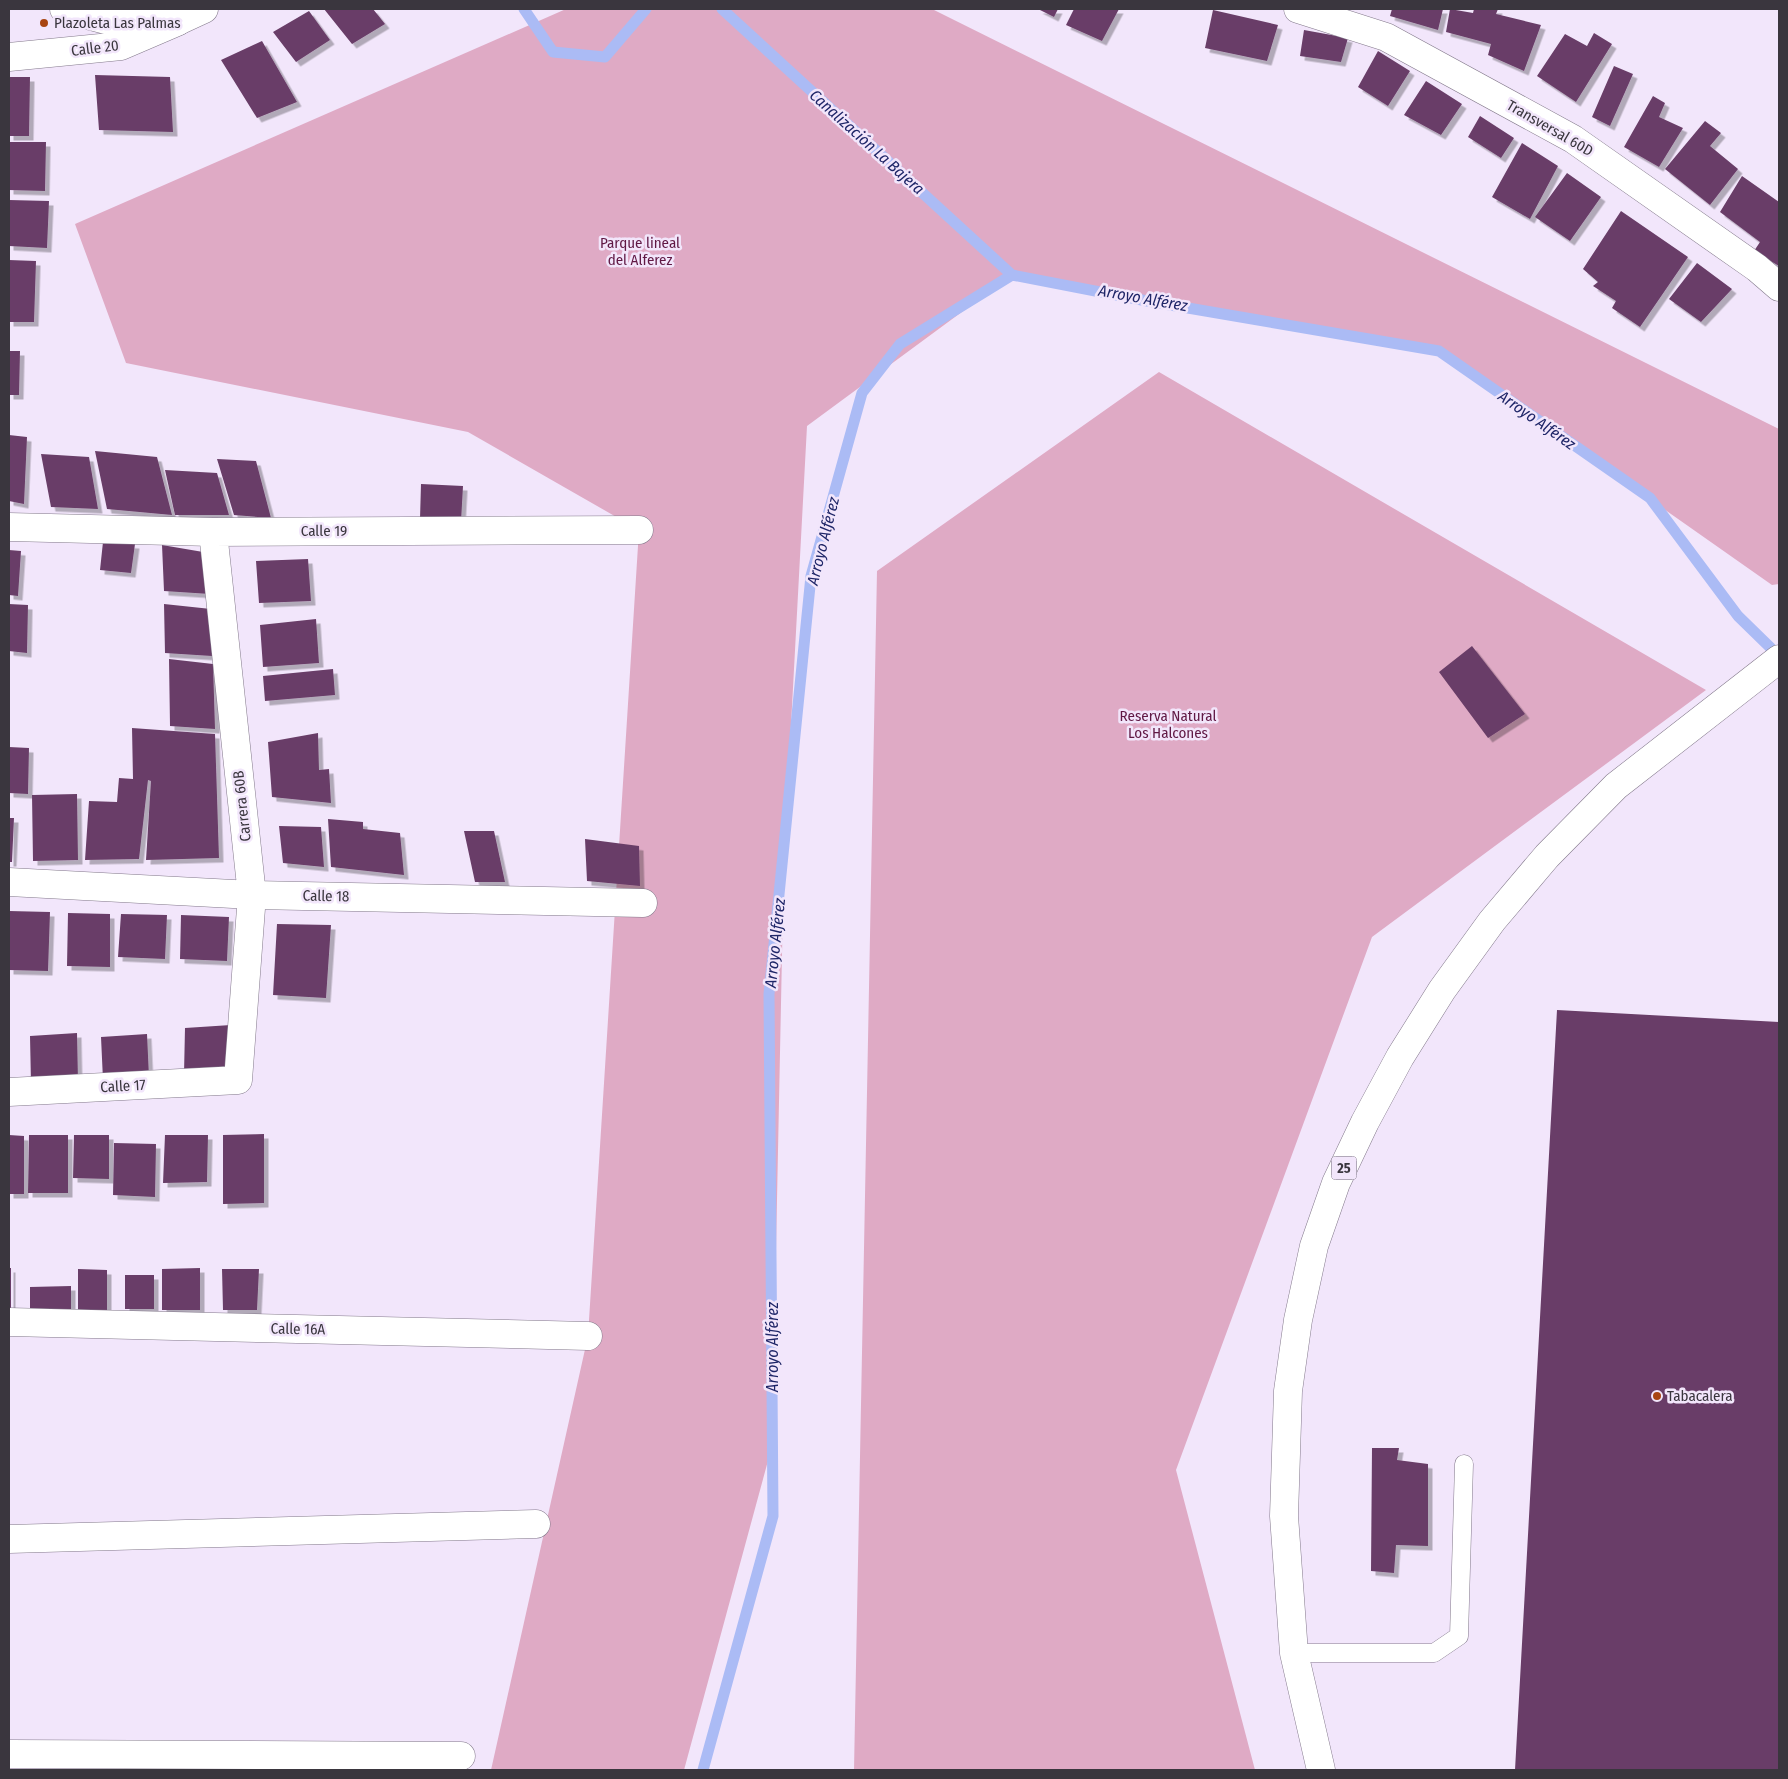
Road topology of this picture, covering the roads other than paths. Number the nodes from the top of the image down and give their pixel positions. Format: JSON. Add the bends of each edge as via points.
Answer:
{"nodes":[{"id":1,"x":64,"y":9,"type":"edge"},
{"id":2,"x":204,"y":9,"type":"edge"},
{"id":3,"x":1298,"y":9,"type":"edge"},
{"id":4,"x":178,"y":21,"type":"junction"},
{"id":5,"x":9,"y":57,"type":"edge"},
{"id":6,"x":1779,"y":287,"type":"edge"},
{"id":7,"x":9,"y":527,"type":"edge"},
{"id":8,"x":639,"y":530,"type":"dead end"},
{"id":9,"x":213,"y":532,"type":"junction"},
{"id":10,"x":1779,"y":659,"type":"edge"},
{"id":11,"x":9,"y":882,"type":"edge"},
{"id":12,"x":252,"y":895,"type":"junction"},
{"id":13,"x":644,"y":902,"type":"dead end"},
{"id":14,"x":238,"y":1080,"type":"joint"},
{"id":15,"x":9,"y":1092,"type":"edge"},
{"id":16,"x":9,"y":1322,"type":"edge"},
{"id":17,"x":588,"y":1336,"type":"dead end"},
{"id":18,"x":1464,"y":1464,"type":"dead end"},
{"id":19,"x":536,"y":1524,"type":"dead end"},
{"id":20,"x":9,"y":1539,"type":"edge"},
{"id":21,"x":1294,"y":1653,"type":"junction"},
{"id":22,"x":9,"y":1754,"type":"edge"},
{"id":23,"x":461,"y":1756,"type":"dead end"},
{"id":24,"x":1321,"y":1770,"type":"edge"}],
"edges":[{"from":1,"to":4,"type":"street","via":[[121,24]]},
{"from":2,"to":4,"type":"street","name":"Calle 20"},
{"from":3,"to":6,"type":"street","name":"Transversal 60D","via":[[1386,37],[1573,139],[1757,268]]},
{"from":4,"to":5,"type":"street","name":"Calle 20","via":[[121,46]]},
{"from":7,"to":9,"type":"street","name":"Calle 19"},
{"from":8,"to":9,"type":"street","name":"Calle 19"},
{"from":9,"to":12,"type":"street","name":"Carrera 60B"},
{"from":10,"to":21,"type":"street","number":"25","via":[[1616,786],[1547,856],[1492,920],[1442,990],[1400,1057],[1365,1122],[1336,1183],[1314,1246],[1298,1320],[1288,1391],[1284,1516]]},
{"from":11,"to":12,"type":"street","name":"Calle 18"},
{"from":12,"to":13,"type":"street","name":"Calle 18"},
{"from":12,"to":14,"type":"street","name":"Carrera 60B"},
{"from":14,"to":15,"type":"street","name":"Calle 17"},
{"from":16,"to":17,"type":"street","name":"Calle 16A"},
{"from":18,"to":21,"type":"lane","via":[[1459,1636],[1434,1653]]},
{"from":19,"to":20,"type":"street"},
{"from":21,"to":24,"type":"street","number":"25"},
{"from":22,"to":23,"type":"street"}]}
